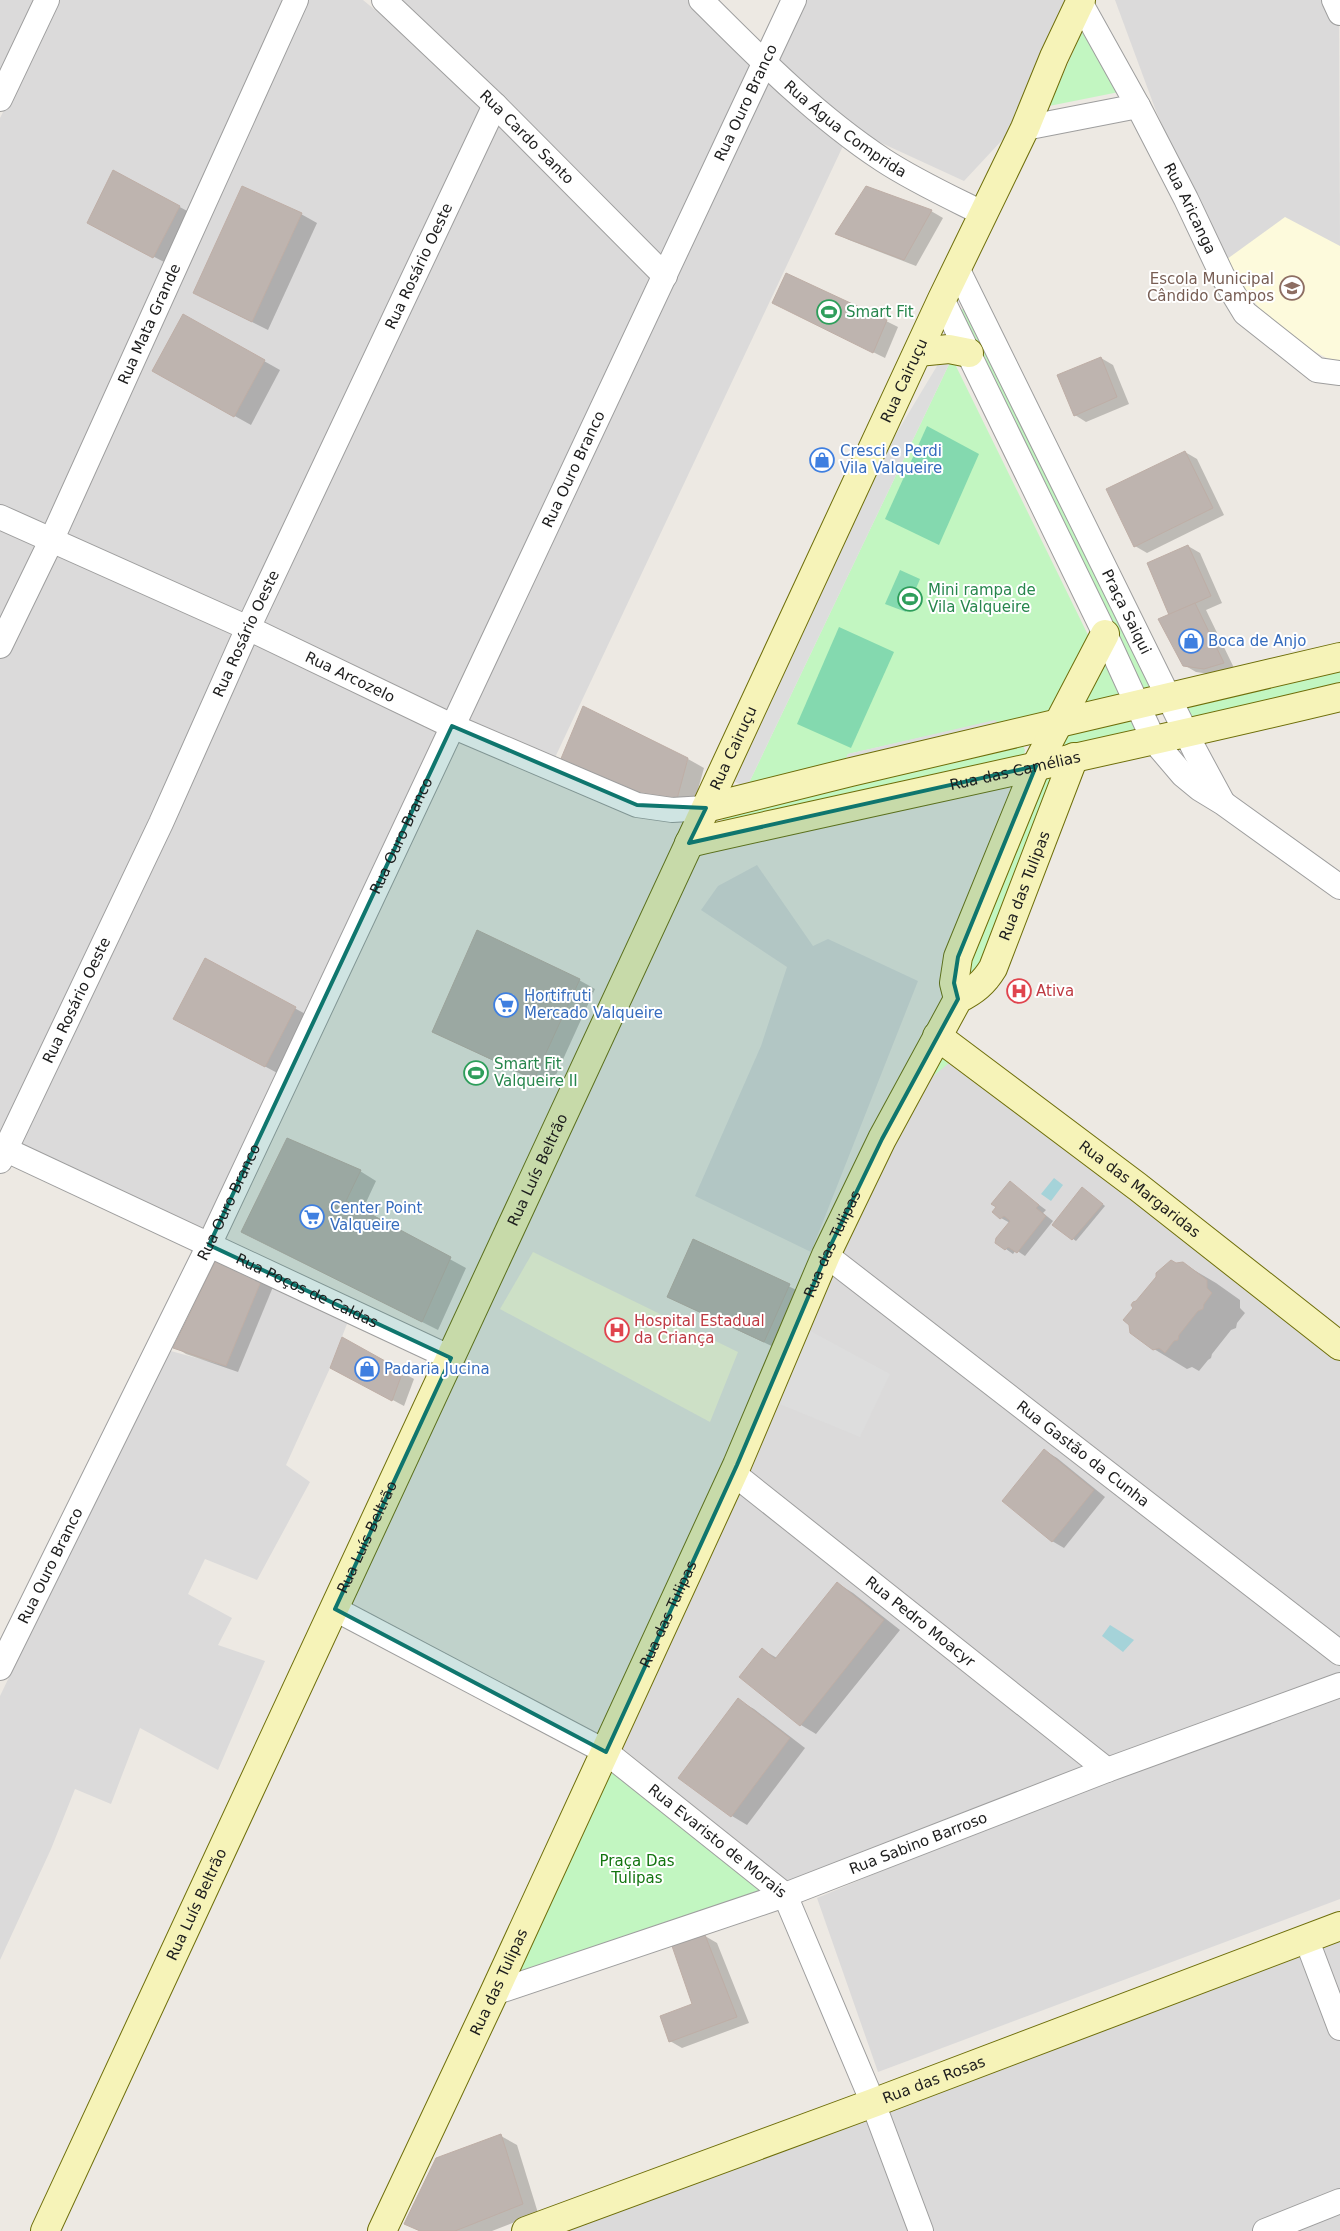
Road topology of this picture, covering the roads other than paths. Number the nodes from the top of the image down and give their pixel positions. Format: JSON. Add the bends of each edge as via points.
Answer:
{"nodes":[{"id":1,"x":47,"y":0,"type":"edge"},
{"id":2,"x":296,"y":0,"type":"edge"},
{"id":3,"x":384,"y":0,"type":"edge"},
{"id":4,"x":701,"y":0,"type":"edge"},
{"id":5,"x":794,"y":0,"type":"edge"},
{"id":6,"x":1334,"y":0,"type":"edge"},
{"id":7,"x":1081,"y":1,"type":"edge"},
{"id":8,"x":1340,"y":13,"type":"edge"},
{"id":9,"x":765,"y":64,"type":"junction"},
{"id":10,"x":1,"y":95,"type":"edge"},
{"id":11,"x":494,"y":105,"type":"junction"},
{"id":12,"x":1138,"y":106,"type":"junction"},
{"id":13,"x":1025,"y":128,"type":"junction"},
{"id":14,"x":984,"y":214,"type":"junction"},
{"id":15,"x":958,"y":270,"type":"junction"},
{"id":16,"x":665,"y":276,"type":"junction"},
{"id":17,"x":942,"y":298,"type":"junction"},
{"id":18,"x":918,"y":352,"type":"junction"},
{"id":19,"x":969,"y":353,"type":"junction"},
{"id":20,"x":1340,"y":373,"type":"edge"},
{"id":21,"x":1067,"y":491,"type":"junction"},
{"id":22,"x":1042,"y":504,"type":"junction"},
{"id":23,"x":0,"y":518,"type":"edge"},
{"id":24,"x":51,"y":541,"type":"junction"},
{"id":25,"x":248,"y":628,"type":"junction"},
{"id":26,"x":1105,"y":634,"type":"junction"},
{"id":27,"x":0,"y":646,"type":"edge"},
{"id":28,"x":1340,"y":657,"type":"edge"},
{"id":29,"x":1168,"y":698,"type":"junction"},
{"id":30,"x":1340,"y":698,"type":"edge"},
{"id":31,"x":1138,"y":706,"type":"junction"},
{"id":32,"x":1058,"y":723,"type":"junction"},
{"id":33,"x":452,"y":726,"type":"junction"},
{"id":34,"x":1187,"y":733,"type":"junction"},
{"id":35,"x":1154,"y":741,"type":"junction"},
{"id":36,"x":1074,"y":757,"type":"junction"},
{"id":37,"x":1036,"y":766,"type":"junction"},
{"id":38,"x":1223,"y":803,"type":"junction"},
{"id":39,"x":706,"y":808,"type":"junction"},
{"id":40,"x":689,"y":843,"type":"junction"},
{"id":41,"x":1340,"y":887,"type":"edge"},
{"id":42,"x":958,"y":999,"type":"junction"},
{"id":43,"x":937,"y":1036,"type":"junction"},
{"id":44,"x":2,"y":1152,"type":"edge"},
{"id":45,"x":209,"y":1245,"type":"junction"},
{"id":46,"x":826,"y":1255,"type":"junction"},
{"id":47,"x":1340,"y":1346,"type":"edge"},
{"id":48,"x":451,"y":1358,"type":"junction"},
{"id":49,"x":733,"y":1473,"type":"junction"},
{"id":50,"x":335,"y":1609,"type":"junction"},
{"id":51,"x":1340,"y":1653,"type":"edge"},
{"id":52,"x":0,"y":1668,"type":"edge"},
{"id":53,"x":1340,"y":1685,"type":"edge"},
{"id":54,"x":606,"y":1752,"type":"junction"},
{"id":55,"x":1107,"y":1770,"type":"junction"},
{"id":56,"x":785,"y":1895,"type":"junction"},
{"id":57,"x":1340,"y":1926,"type":"edge"},
{"id":58,"x":1306,"y":1938,"type":"junction"},
{"id":59,"x":494,"y":1993,"type":"junction"},
{"id":60,"x":1340,"y":2028,"type":"edge"},
{"id":61,"x":873,"y":2103,"type":"junction"},
{"id":62,"x":1340,"y":2201,"type":"edge"},
{"id":63,"x":389,"y":2226,"type":"edge"},
{"id":64,"x":533,"y":2230,"type":"edge"},
{"id":65,"x":45,"y":2231,"type":"edge"},
{"id":66,"x":921,"y":2231,"type":"edge"},
{"id":67,"x":1265,"y":2231,"type":"edge"}],
"edges":[{"from":1,"to":10,"type":"street"},
{"from":2,"to":24,"type":"street","name":"Rua Mata Grande"},
{"from":3,"to":11,"type":"street","name":"Rua Cardo Santo"},
{"from":4,"to":9,"type":"street","name":"Rua Água Comprida"},
{"from":5,"to":9,"type":"street","name":"Rua Ouro Branco"},
{"from":6,"to":8,"type":"street"},
{"from":7,"to":12,"type":"street","name":"Rua Aricanga"},
{"from":7,"to":13,"type":"street","name":"Rua Cairuçu"},
{"from":9,"to":14,"type":"street","name":"Rua Água Comprida","via":[[846,133],[884,160]]},
{"from":9,"to":16,"type":"street","name":"Rua Ouro Branco"},
{"from":11,"to":16,"type":"street","name":"Rua Cardo Santo"},
{"from":11,"to":25,"type":"street","name":"Rua Rosário Oeste"},
{"from":12,"to":13,"type":"street"},
{"from":12,"to":20,"type":"street","name":"Rua Aricanga","via":[[1222,276],[1245,314],[1317,370]]},
{"from":13,"to":14,"type":"street","name":"Rua Cairuçu"},
{"from":14,"to":15,"type":"street","name":"Rua Cairuçu"},
{"from":15,"to":17,"type":"street","name":"Rua Cairuçu"},
{"from":15,"to":21,"type":"street","name":"Praça Saiqui"},
{"from":16,"to":33,"type":"street","name":"Rua Ouro Branco"},
{"from":17,"to":18,"type":"street","name":"Rua Cairuçu"},
{"from":17,"to":19,"type":"street","name":"Praça Saiqui"},
{"from":18,"to":19,"type":"street","via":[[949,349]]},
{"from":18,"to":39,"type":"street","name":"Rua Cairuçu"},
{"from":19,"to":22,"type":"street","name":"Praça Saiqui"},
{"from":21,"to":22,"type":"street"},
{"from":21,"to":29,"type":"street","name":"Praça Saiqui"},
{"from":22,"to":26,"type":"street","name":"Praça Saiqui"},
{"from":23,"to":24,"type":"street","name":"Rua Arcozelo"},
{"from":24,"to":25,"type":"street","name":"Rua Arcozelo"},
{"from":24,"to":27,"type":"street","name":"Rua Mata Grande"},
{"from":25,"to":33,"type":"street","name":"Rua Arcozelo"},
{"from":25,"to":44,"type":"street","name":"Rua Rosário Oeste","via":[[157,831]]},
{"from":26,"to":31,"type":"street","name":"Praça Saiqui"},
{"from":26,"to":32,"type":"street"},
{"from":28,"to":29,"type":"street"},
{"from":29,"to":31,"type":"street"},
{"from":29,"to":34,"type":"street","name":"Praça Saiqui"},
{"from":30,"to":34,"type":"street","name":"Rua das Camélias"},
{"from":31,"to":32,"type":"street"},
{"from":31,"to":35,"type":"street","name":"Praça Saiqui"},
{"from":32,"to":37,"type":"street"},
{"from":32,"to":39,"type":"street"},
{"from":33,"to":39,"type":"street","name":"Rua Arcozelo","via":[[637,805],[672,810]]},
{"from":33,"to":45,"type":"street","name":"Rua Ouro Branco"},
{"from":34,"to":35,"type":"street","name":"Rua das Camélias"},
{"from":34,"to":38,"type":"street","name":"Praça Saiqui"},
{"from":35,"to":36,"type":"street","name":"Rua das Camélias"},
{"from":35,"to":38,"type":"street","name":"Praça Saiqui","via":[[1183,775]]},
{"from":36,"to":37,"type":"street","name":"Rua das Camélias"},
{"from":36,"to":42,"type":"street","name":"Rua das Tulipas","via":[[993,968],[984,982]]},
{"from":37,"to":40,"type":"street","name":"Rua das Camélias"},
{"from":37,"to":42,"type":"street","via":[[958,956],[954,983]]},
{"from":38,"to":41,"type":"street","name":"Praça Saiqui"},
{"from":39,"to":40,"type":"street","name":"Rua Cairuçu"},
{"from":40,"to":48,"type":"street","name":"Rua Luís Beltrão"},
{"from":42,"to":43,"type":"street","name":"Rua das Tulipas"},
{"from":43,"to":46,"type":"street","name":"Rua das Tulipas"},
{"from":43,"to":47,"type":"street","name":"Rua das Margaridas"},
{"from":44,"to":45,"type":"street","name":"Rua Poços de Caldas"},
{"from":45,"to":48,"type":"street","name":"Rua Poços de Caldas"},
{"from":45,"to":52,"type":"street","name":"Rua Ouro Branco"},
{"from":46,"to":49,"type":"street","name":"Rua das Tulipas"},
{"from":46,"to":51,"type":"street","name":"Rua Gastão da Cunha"},
{"from":48,"to":50,"type":"street","name":"Rua Luís Beltrão"},
{"from":49,"to":54,"type":"street","name":"Rua das Tulipas"},
{"from":49,"to":55,"type":"street","name":"Rua Pedro Moacyr"},
{"from":50,"to":54,"type":"street","name":"Rua Evaristo de Morais"},
{"from":50,"to":65,"type":"street","name":"Rua Luís Beltrão"},
{"from":53,"to":55,"type":"street","name":"Rua Sabino Barroso"},
{"from":54,"to":56,"type":"street","name":"Rua Evaristo de Morais"},
{"from":54,"to":59,"type":"street","name":"Rua das Tulipas"},
{"from":55,"to":56,"type":"street","name":"Rua Sabino Barroso"},
{"from":56,"to":59,"type":"street","name":"Rua Sabino Barroso"},
{"from":56,"to":61,"type":"street","name":"Rua Evaristo de Morais"},
{"from":57,"to":58,"type":"street","name":"Rua das Rosas"},
{"from":58,"to":60,"type":"street"},
{"from":58,"to":61,"type":"street","name":"Rua das Rosas"},
{"from":59,"to":63,"type":"street","name":"Rua das Tulipas"},
{"from":61,"to":64,"type":"street","name":"Rua das Rosas"},
{"from":61,"to":66,"type":"street","name":"Rua Evaristo de Morais"},
{"from":62,"to":67,"type":"street"}]}
